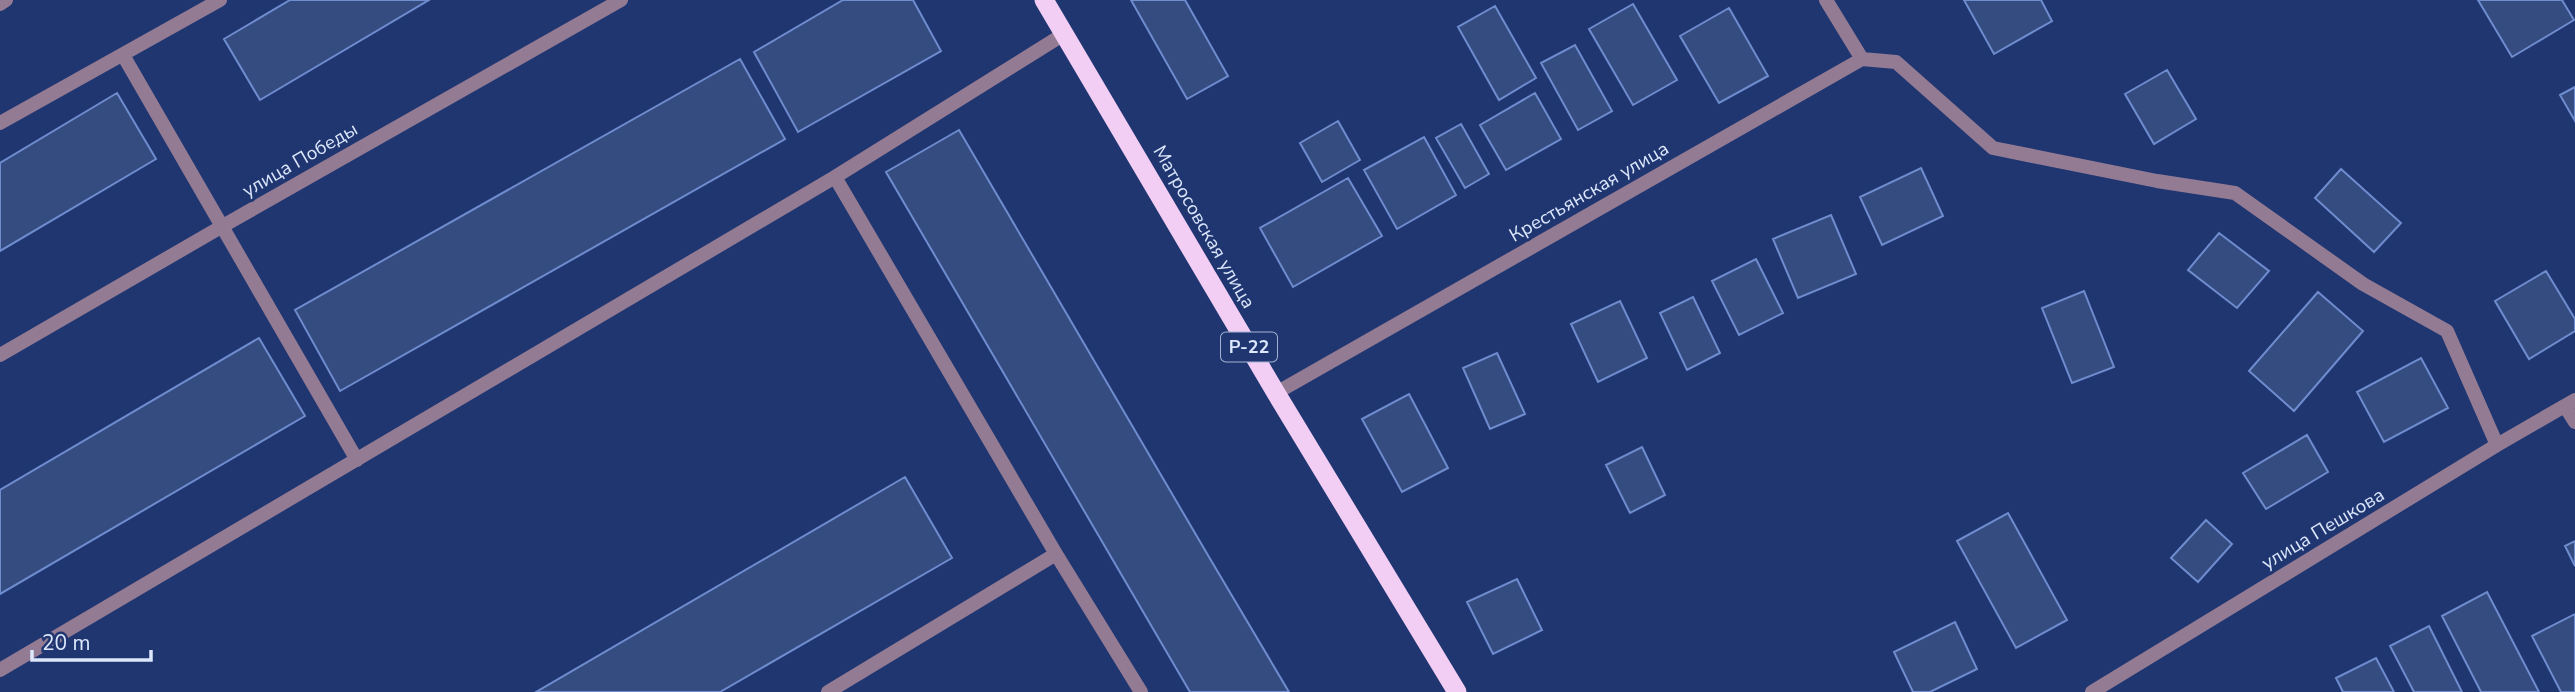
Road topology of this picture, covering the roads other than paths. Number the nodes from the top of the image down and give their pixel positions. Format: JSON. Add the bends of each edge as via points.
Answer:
{"nodes":[{"id":1,"x":6,"y":0,"type":"edge"},
{"id":2,"x":220,"y":0,"type":"edge"},
{"id":3,"x":1044,"y":0,"type":"edge"},
{"id":4,"x":1826,"y":0,"type":"edge"},
{"id":5,"x":617,"y":1,"type":"edge"},
{"id":6,"x":0,"y":4,"type":"edge"},
{"id":7,"x":1064,"y":34,"type":"junction"},
{"id":8,"x":123,"y":55,"type":"junction"},
{"id":9,"x":1862,"y":59,"type":"junction"},
{"id":10,"x":0,"y":123,"type":"edge"},
{"id":11,"x":835,"y":177,"type":"junction"},
{"id":12,"x":220,"y":227,"type":"junction"},
{"id":13,"x":0,"y":355,"type":"edge"},
{"id":14,"x":1276,"y":393,"type":"junction"},
{"id":15,"x":2570,"y":403,"type":"edge"},
{"id":16,"x":2575,"y":422,"type":"edge"},
{"id":17,"x":2497,"y":445,"type":"junction"},
{"id":18,"x":357,"y":460,"type":"junction"},
{"id":19,"x":1056,"y":554,"type":"junction"},
{"id":20,"x":0,"y":670,"type":"edge"},
{"id":21,"x":828,"y":692,"type":"edge"},
{"id":22,"x":1141,"y":692,"type":"edge"},
{"id":23,"x":1457,"y":692,"type":"edge"},
{"id":24,"x":2092,"y":692,"type":"edge"}],
"edges":[{"from":1,"to":6,"type":"street"},
{"from":2,"to":8,"type":"street"},
{"from":3,"to":7,"type":"highway","name":"Матросовская улица","number":"Р-22"},
{"from":4,"to":9,"type":"street"},
{"from":5,"to":12,"type":"street","name":"улица Победы"},
{"from":7,"to":11,"type":"street"},
{"from":7,"to":14,"type":"highway","name":"Матросовская улица","number":"Р-22"},
{"from":8,"to":10,"type":"street"},
{"from":8,"to":12,"type":"street"},
{"from":9,"to":14,"type":"street","name":"Крестьянская улица"},
{"from":9,"to":17,"type":"street","via":[[1896,62],[1993,148],[2235,193],[2363,284],[2447,331]]},
{"from":11,"to":18,"type":"street"},
{"from":11,"to":19,"type":"street"},
{"from":12,"to":13,"type":"street","name":"улица Победы"},
{"from":12,"to":18,"type":"street"},
{"from":14,"to":23,"type":"highway","name":"Матросовская улица","number":"Р-22"},
{"from":15,"to":16,"type":"street"},
{"from":15,"to":17,"type":"street","name":"улица Пешкова"},
{"from":17,"to":24,"type":"street","name":"улица Пешкова"},
{"from":18,"to":20,"type":"street"},
{"from":19,"to":21,"type":"street"},
{"from":19,"to":22,"type":"street"}]}
